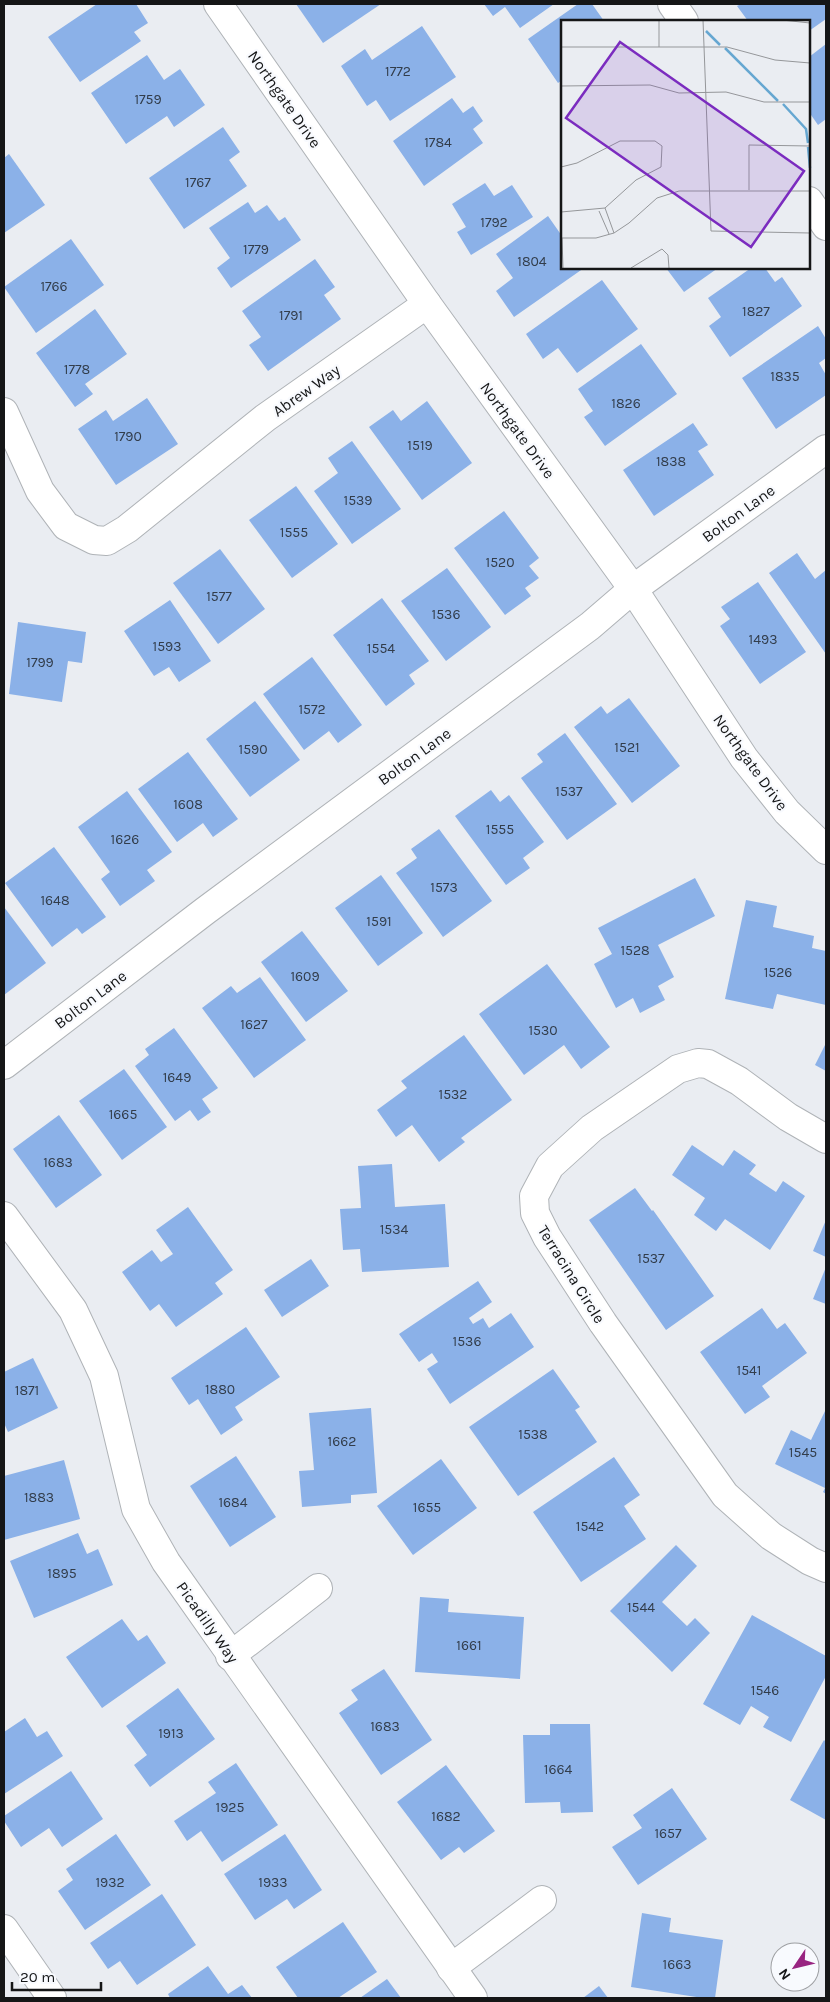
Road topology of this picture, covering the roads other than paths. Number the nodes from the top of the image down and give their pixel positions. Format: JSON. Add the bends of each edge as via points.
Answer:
{"nodes":[{"id":1,"x":218,"y":4,"type":"edge"},
{"id":2,"x":672,"y":4,"type":"edge"},
{"id":3,"x":683,"y":20,"type":"edge"},
{"id":4,"x":810,"y":202,"type":"edge"},
{"id":5,"x":826,"y":226,"type":"edge"},
{"id":6,"x":427,"y":304,"type":"junction"},
{"id":7,"x":4,"y":412,"type":"edge"},
{"id":8,"x":826,"y":449,"type":"edge"},
{"id":9,"x":633,"y":589,"type":"junction"},
{"id":10,"x":826,"y":850,"type":"edge"},
{"id":11,"x":4,"y":1065,"type":"edge"},
{"id":12,"x":826,"y":1139,"type":"edge"},
{"id":13,"x":4,"y":1216,"type":"edge"},
{"id":14,"x":826,"y":1568,"type":"edge"},
{"id":15,"x":318,"y":1588,"type":"dead end"},
{"id":16,"x":230,"y":1656,"type":"junction"},
{"id":17,"x":542,"y":1900,"type":"dead end"},
{"id":18,"x":4,"y":1929,"type":"edge"},
{"id":19,"x":451,"y":1968,"type":"junction"},
{"id":20,"x":52,"y":1998,"type":"edge"},
{"id":21,"x":473,"y":1998,"type":"edge"}],
"edges":[{"from":1,"to":6,"type":"street","name":"Northgate Drive"},
{"from":2,"to":3,"type":"street"},
{"from":4,"to":5,"type":"street"},
{"from":6,"to":7,"type":"street","name":"Abrew Way","via":[[265,418],[127,529],[107,541],[94,540],[66,526],[40,491]]},
{"from":6,"to":9,"type":"street","name":"Northgate Drive"},
{"from":8,"to":9,"type":"street","name":"Bolton Lane"},
{"from":9,"to":10,"type":"street","name":"Northgate Drive","via":[[744,758],[787,812]]},
{"from":9,"to":11,"type":"street","name":"Bolton Lane","via":[[590,626],[205,911]]},
{"from":12,"to":14,"type":"street","name":"Terracina Circle","via":[[788,1117],[739,1081],[708,1064],[698,1063],[678,1069],[592,1128],[550,1166],[534,1196],[535,1213],[547,1237],[603,1323],[725,1496],[771,1536]]},
{"from":13,"to":16,"type":"street","name":"Picadilly Way","via":[[73,1310],[104,1376],[136,1509],[166,1562]]},
{"from":15,"to":16,"type":"street"},
{"from":16,"to":19,"type":"street","name":"Picadilly Way"},
{"from":17,"to":19,"type":"street"},
{"from":18,"to":20,"type":"street"},
{"from":19,"to":21,"type":"street","name":"Picadilly Way"}]}
